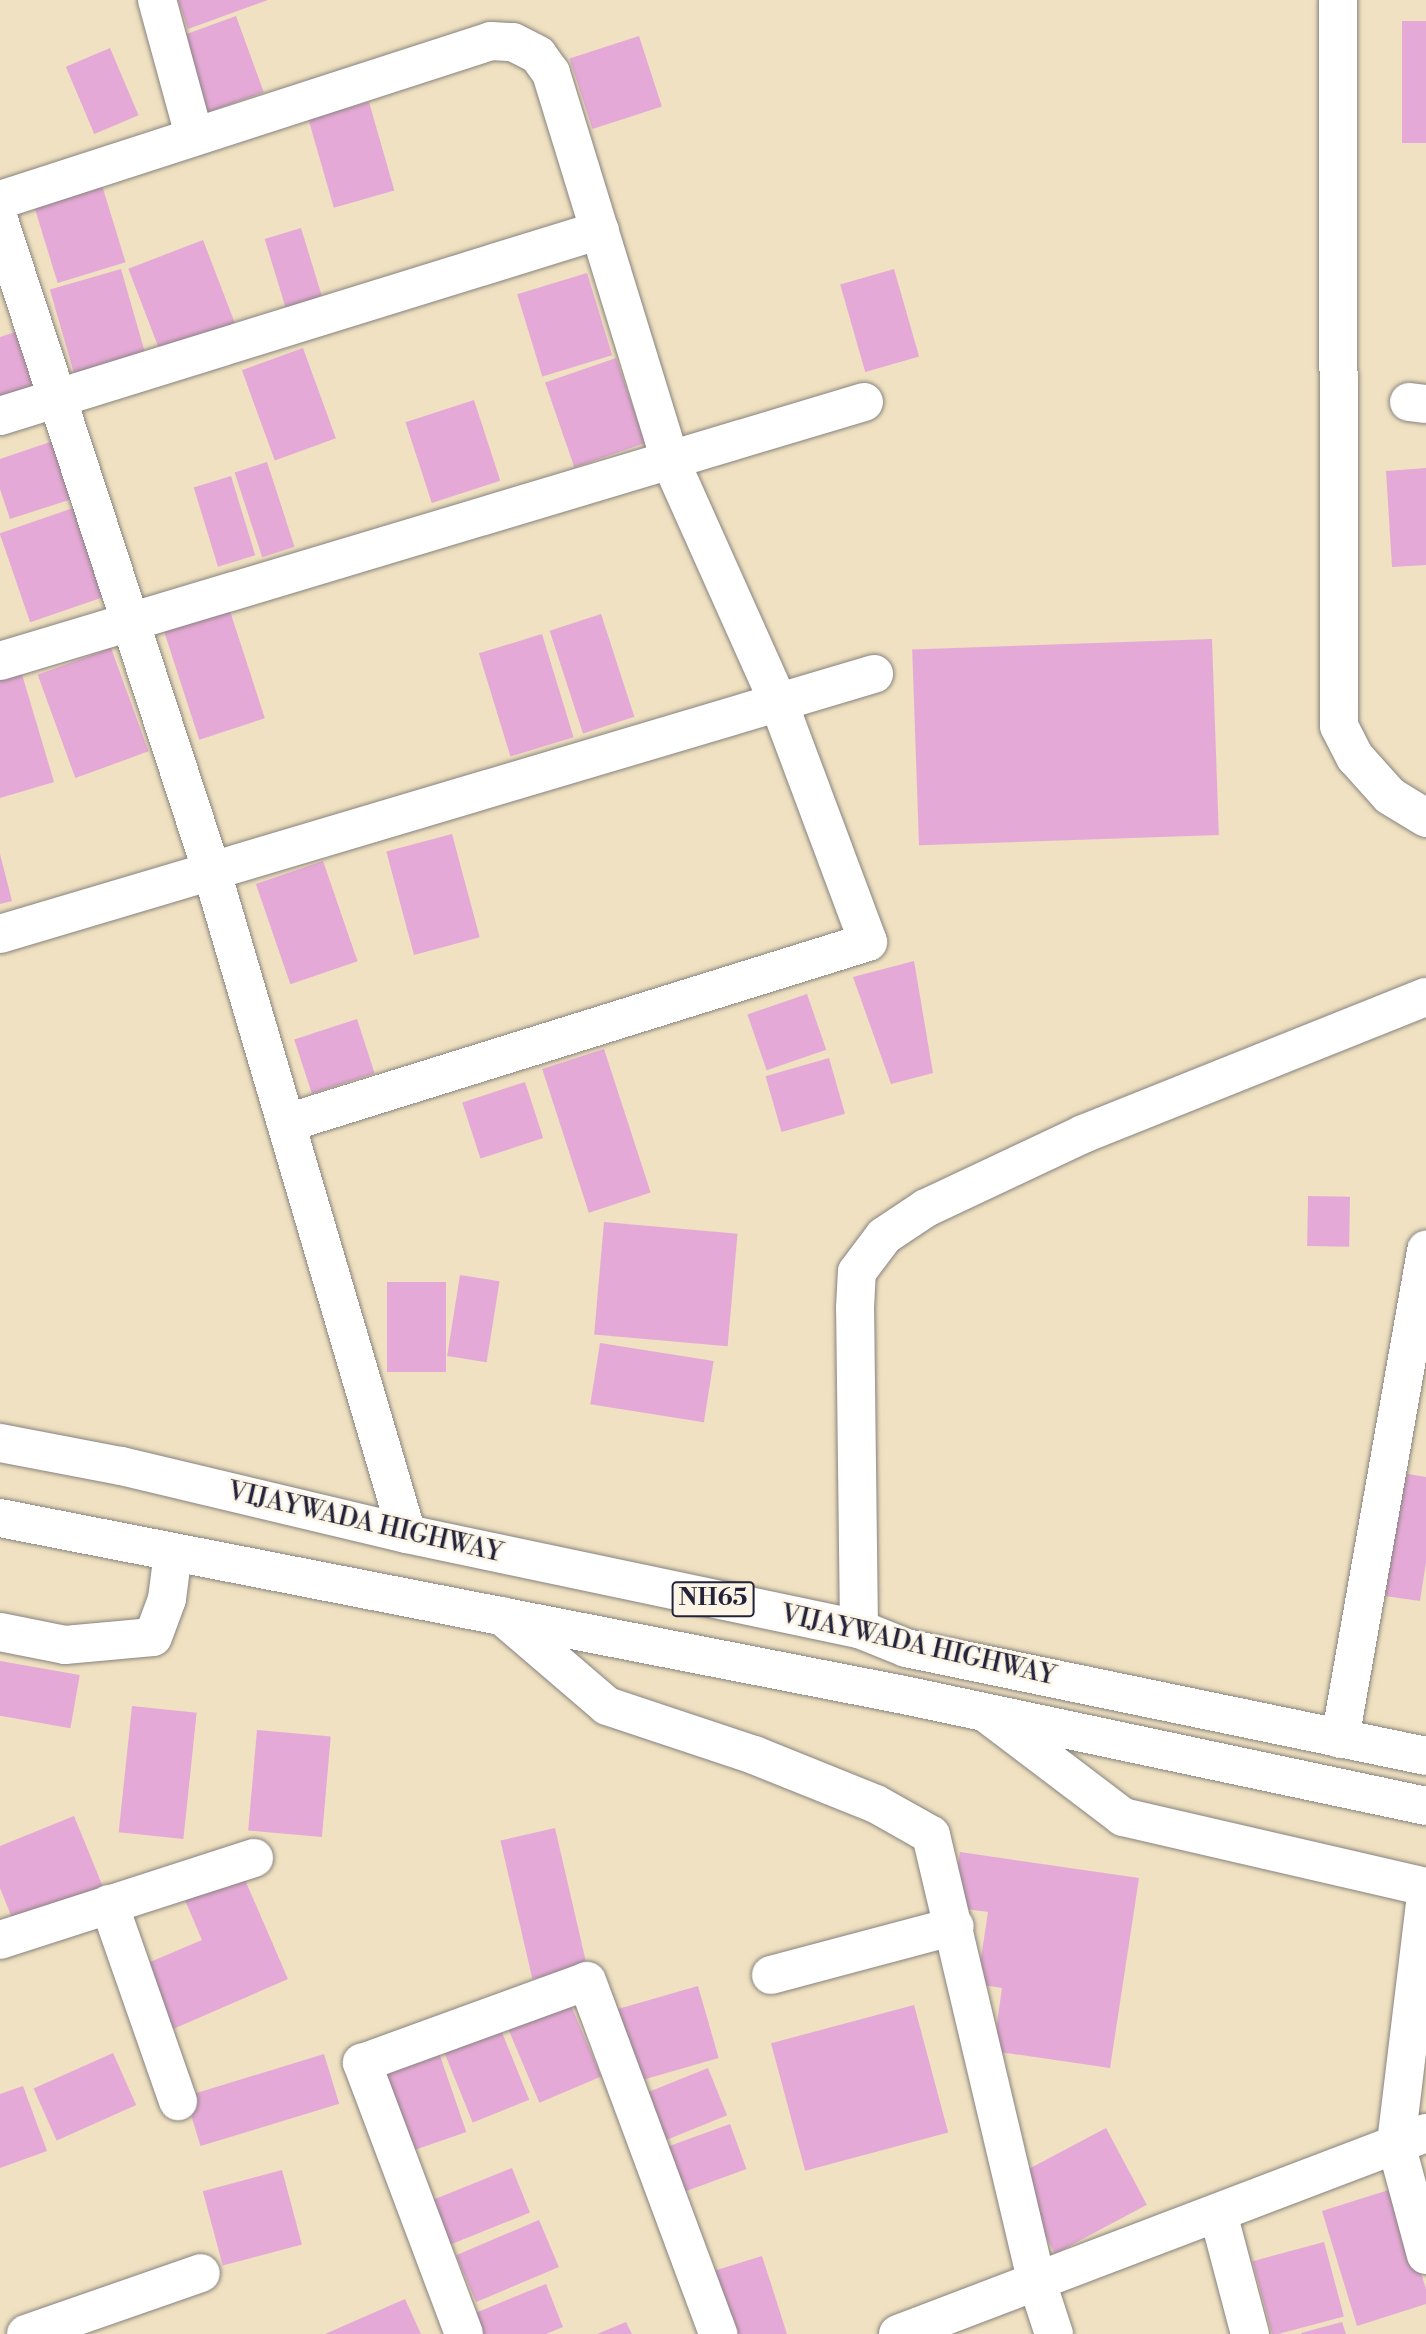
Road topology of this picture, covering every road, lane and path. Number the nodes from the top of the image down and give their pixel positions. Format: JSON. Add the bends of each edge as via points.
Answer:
{"nodes":[{"id":1,"x":157,"y":0,"type":"edge"},
{"id":2,"x":1338,"y":0,"type":"edge"},
{"id":3,"x":194,"y":135,"type":"junction"},
{"id":4,"x":0,"y":200,"type":"edge"},
{"id":5,"x":0,"y":223,"type":"edge"},
{"id":6,"x":600,"y":230,"type":"junction"},
{"id":7,"x":56,"y":398,"type":"junction"},
{"id":8,"x":864,"y":402,"type":"dead end"},
{"id":9,"x":0,"y":416,"type":"edge"},
{"id":10,"x":670,"y":460,"type":"junction"},
{"id":11,"x":130,"y":620,"type":"junction"},
{"id":12,"x":0,"y":661,"type":"edge"},
{"id":13,"x":874,"y":674,"type":"dead end"},
{"id":14,"x":778,"y":701,"type":"junction"},
{"id":15,"x":1426,"y":818,"type":"edge"},
{"id":16,"x":211,"y":869,"type":"junction"},
{"id":17,"x":0,"y":934,"type":"edge"},
{"id":18,"x":1426,"y":997,"type":"edge"},
{"id":19,"x":287,"y":1123,"type":"junction"},
{"id":20,"x":1426,"y":1250,"type":"edge"},
{"id":21,"x":0,"y":1443,"type":"edge"},
{"id":22,"x":0,"y":1518,"type":"edge"},
{"id":23,"x":407,"y":1534,"type":"junction"},
{"id":24,"x":173,"y":1552,"type":"junction"},
{"id":25,"x":502,"y":1616,"type":"junction"},
{"id":26,"x":859,"y":1629,"type":"junction"},
{"id":27,"x":0,"y":1632,"type":"edge"},
{"id":28,"x":906,"y":1648,"type":"junction"},
{"id":29,"x":904,"y":1695,"type":"junction"},
{"id":30,"x":986,"y":1713,"type":"junction"},
{"id":31,"x":1340,"y":1739,"type":"junction"},
{"id":32,"x":1426,"y":1756,"type":"edge"},
{"id":33,"x":1426,"y":1806,"type":"edge"},
{"id":34,"x":254,"y":1858,"type":"dead end"},
{"id":35,"x":1426,"y":1887,"type":"edge"},
{"id":36,"x":1426,"y":1895,"type":"edge"},
{"id":37,"x":109,"y":1904,"type":"junction"},
{"id":38,"x":955,"y":1926,"type":"junction"},
{"id":39,"x":0,"y":1940,"type":"edge"},
{"id":40,"x":771,"y":1975,"type":"dead end"},
{"id":41,"x":178,"y":2101,"type":"dead end"},
{"id":42,"x":1411,"y":2139,"type":"edge"},
{"id":43,"x":1218,"y":2213,"type":"junction"},
{"id":44,"x":1426,"y":2255,"type":"edge"},
{"id":45,"x":201,"y":2273,"type":"dead end"},
{"id":46,"x":1036,"y":2279,"type":"junction"},
{"id":47,"x":26,"y":2334,"type":"edge"},
{"id":48,"x":464,"y":2334,"type":"edge"},
{"id":49,"x":718,"y":2334,"type":"edge"},
{"id":50,"x":898,"y":2334,"type":"edge"},
{"id":51,"x":1054,"y":2334,"type":"edge"},
{"id":52,"x":1250,"y":2334,"type":"edge"}],
"edges":[{"from":1,"to":3,"type":"main road"},
{"from":2,"to":15,"type":"main road","via":[[1339,726],[1355,757],[1390,796]]},
{"from":3,"to":4,"type":"main road"},
{"from":3,"to":6,"type":"main road","via":[[491,41],[513,42],[538,55],[551,73]]},
{"from":5,"to":7,"type":"main road"},
{"from":6,"to":7,"type":"main road"},
{"from":6,"to":10,"type":"main road"},
{"from":7,"to":9,"type":"main road"},
{"from":7,"to":11,"type":"main road"},
{"from":8,"to":10,"type":"main road"},
{"from":10,"to":11,"type":"main road"},
{"from":10,"to":14,"type":"main road"},
{"from":11,"to":12,"type":"main road"},
{"from":11,"to":16,"type":"main road"},
{"from":13,"to":14,"type":"main road"},
{"from":14,"to":16,"type":"main road"},
{"from":14,"to":19,"type":"main road","via":[[868,942]]},
{"from":16,"to":17,"type":"main road"},
{"from":16,"to":19,"type":"main road"},
{"from":18,"to":26,"type":"main road","via":[[1083,1134],[926,1208],[884,1236],[858,1272],[856,1296]]},
{"from":19,"to":23,"type":"main road"},
{"from":20,"to":31,"type":"main road"},
{"from":21,"to":23,"type":"main road","name":"VIJAYWADA HIGHWAY","number":"NH65","via":[[121,1466]]},
{"from":22,"to":24,"type":"main road","name":"VIJAYWADA HIGHWAY","number":"NH65"},
{"from":23,"to":26,"type":"main road","name":"VIJAYWADA HIGHWAY","number":"NH65"},
{"from":24,"to":25,"type":"main road","name":"VIJAYWADA HIGHWAY","number":"NH65"},
{"from":24,"to":27,"type":"main road","via":[[167,1599],[153,1637],[65,1644]]},
{"from":25,"to":29,"type":"main road","name":"VIJAYWADA HIGHWAY","number":"NH65"},
{"from":25,"to":38,"type":"main road","via":[[607,1706],[754,1755],[876,1804],[931,1835]]},
{"from":26,"to":28,"type":"main road","name":"VIJAYWADA HIGHWAY","number":"NH65"},
{"from":28,"to":29,"type":"main road"},
{"from":28,"to":31,"type":"main road","name":"VIJAYWADA HIGHWAY","number":"NH65"},
{"from":29,"to":30,"type":"main road","name":"VIJAYWADA HIGHWAY","number":"NH65"},
{"from":30,"to":33,"type":"main road","name":"VIJAYWADA HIGHWAY","number":"NH65"},
{"from":30,"to":35,"type":"main road","via":[[1123,1817]]},
{"from":31,"to":32,"type":"main road","name":"VIJAYWADA HIGHWAY","number":"NH65"},
{"from":34,"to":37,"type":"main road"},
{"from":36,"to":42,"type":"main road"},
{"from":37,"to":39,"type":"main road"},
{"from":37,"to":41,"type":"main road"},
{"from":38,"to":40,"type":"main road"},
{"from":38,"to":46,"type":"main road"},
{"from":42,"to":43,"type":"main road"},
{"from":42,"to":44,"type":"main road"},
{"from":43,"to":46,"type":"main road"},
{"from":43,"to":52,"type":"main road"},
{"from":45,"to":47,"type":"main road"},
{"from":46,"to":50,"type":"main road"},
{"from":46,"to":51,"type":"main road"},
{"from":48,"to":49,"type":"main road","via":[[362,2063],[587,1981]]}]}
